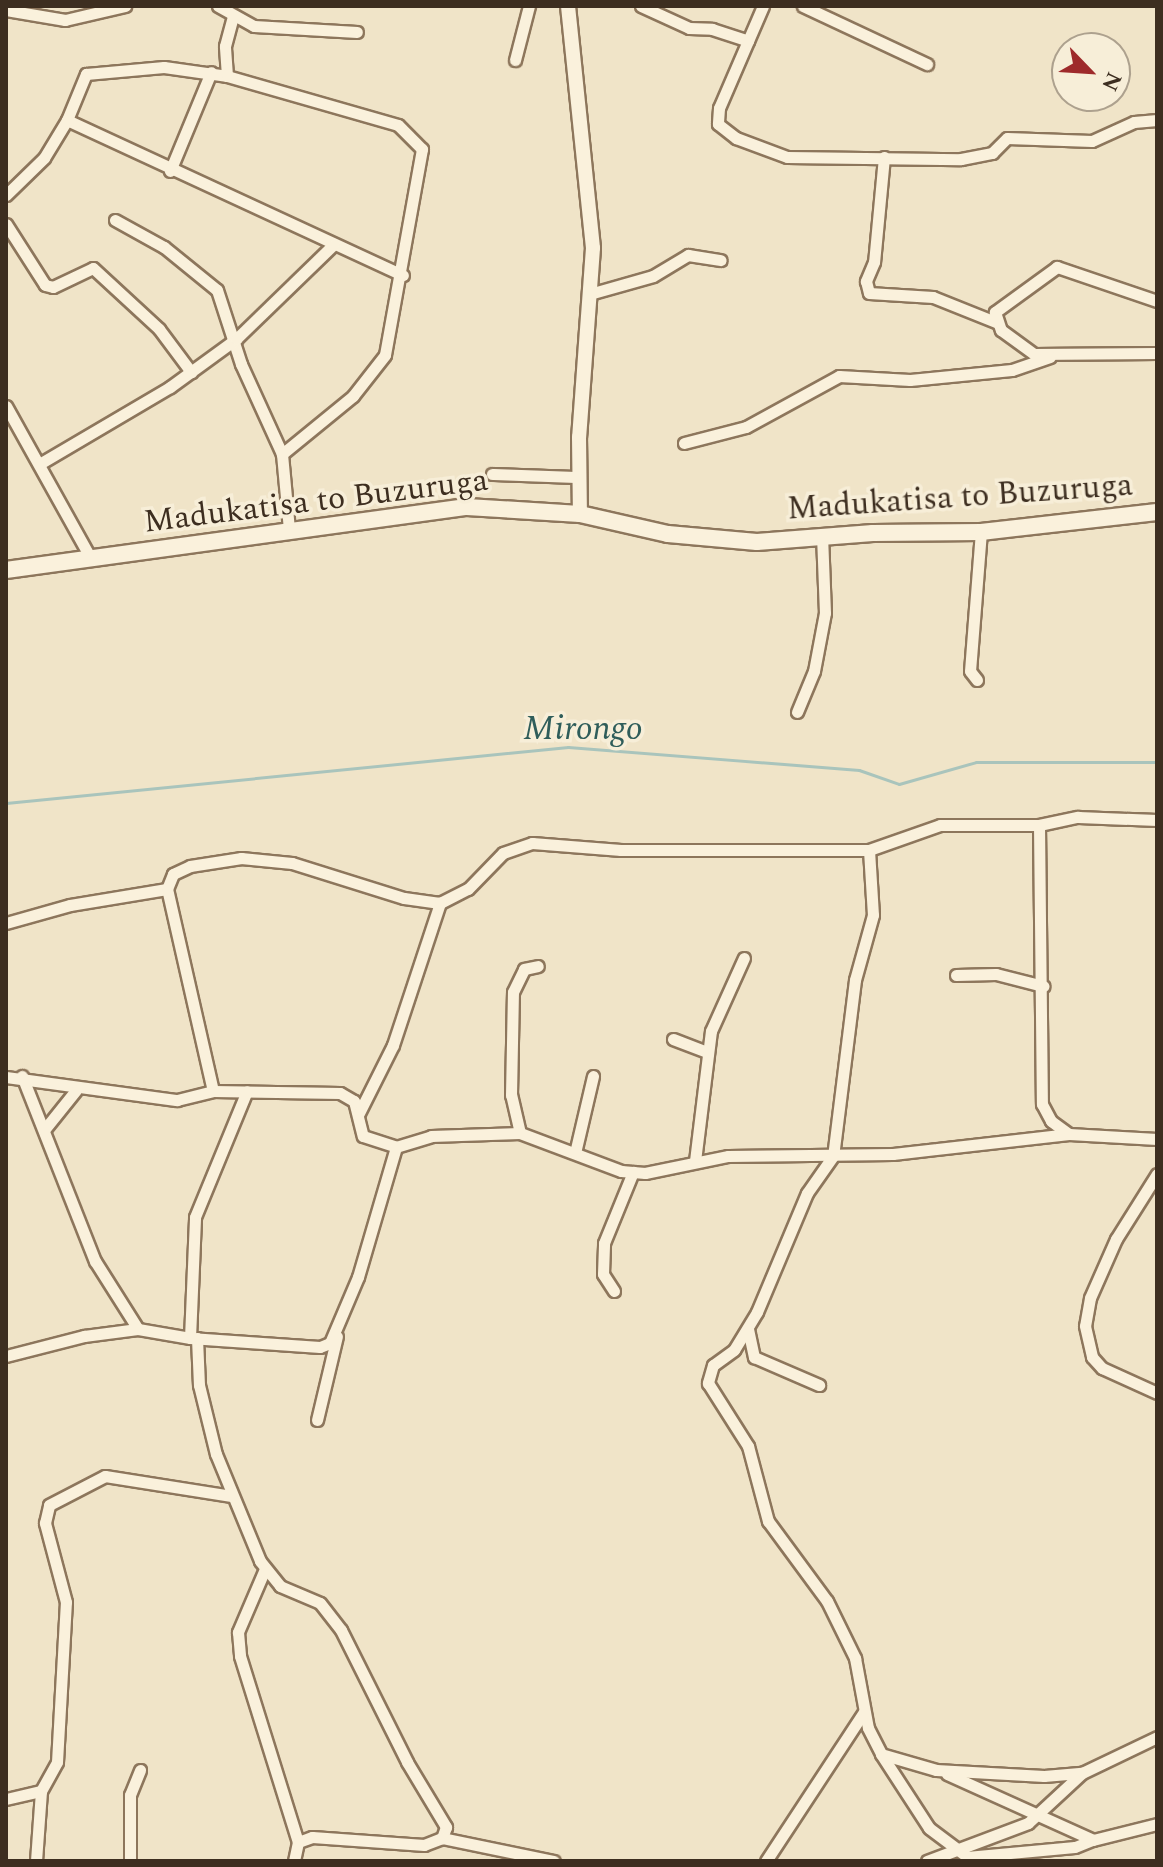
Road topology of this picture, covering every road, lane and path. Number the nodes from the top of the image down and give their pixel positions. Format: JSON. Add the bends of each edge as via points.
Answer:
{"nodes":[{"id":1,"x":125,"y":6,"type":"edge"},
{"id":2,"x":218,"y":6,"type":"edge"},
{"id":3,"x":529,"y":6,"type":"edge"},
{"id":4,"x":568,"y":6,"type":"edge"},
{"id":5,"x":641,"y":6,"type":"edge"},
{"id":6,"x":763,"y":6,"type":"edge"},
{"id":7,"x":803,"y":6,"type":"edge"},
{"id":8,"x":6,"y":10,"type":"edge"},
{"id":9,"x":233,"y":16,"type":"junction"},
{"id":10,"x":357,"y":32,"type":"dead end"},
{"id":11,"x":748,"y":41,"type":"junction"},
{"id":12,"x":515,"y":60,"type":"dead end"},
{"id":13,"x":927,"y":64,"type":"dead end"},
{"id":14,"x":211,"y":72,"type":"junction"},
{"id":15,"x":227,"y":76,"type":"junction"},
{"id":16,"x":67,"y":120,"type":"junction"},
{"id":17,"x":1157,"y":120,"type":"edge"},
{"id":18,"x":884,"y":157,"type":"junction"},
{"id":19,"x":170,"y":171,"type":"junction"},
{"id":20,"x":6,"y":195,"type":"edge"},
{"id":21,"x":115,"y":220,"type":"dead end"},
{"id":22,"x":6,"y":224,"type":"edge"},
{"id":23,"x":334,"y":244,"type":"junction"},
{"id":24,"x":721,"y":260,"type":"dead end"},
{"id":25,"x":403,"y":275,"type":"junction"},
{"id":26,"x":593,"y":293,"type":"junction"},
{"id":27,"x":1157,"y":301,"type":"edge"},
{"id":28,"x":998,"y":323,"type":"junction"},
{"id":29,"x":236,"y":339,"type":"junction"},
{"id":30,"x":1157,"y":353,"type":"edge"},
{"id":31,"x":1050,"y":357,"type":"junction"},
{"id":32,"x":191,"y":372,"type":"junction"},
{"id":33,"x":6,"y":406,"type":"edge"},
{"id":34,"x":684,"y":443,"type":"dead end"},
{"id":35,"x":282,"y":454,"type":"junction"},
{"id":36,"x":41,"y":463,"type":"junction"},
{"id":37,"x":492,"y":474,"type":"dead end"},
{"id":38,"x":577,"y":477,"type":"junction"},
{"id":39,"x":1157,"y":512,"type":"edge"},
{"id":40,"x":580,"y":514,"type":"junction"},
{"id":41,"x":289,"y":529,"type":"junction"},
{"id":42,"x":981,"y":532,"type":"junction"},
{"id":43,"x":822,"y":535,"type":"junction"},
{"id":44,"x":91,"y":559,"type":"junction"},
{"id":45,"x":6,"y":570,"type":"edge"},
{"id":46,"x":977,"y":680,"type":"dead end"},
{"id":47,"x":797,"y":712,"type":"dead end"},
{"id":48,"x":1157,"y":820,"type":"edge"},
{"id":49,"x":1039,"y":825,"type":"junction"},
{"id":50,"x":869,"y":850,"type":"junction"},
{"id":51,"x":167,"y":889,"type":"junction"},
{"id":52,"x":440,"y":903,"type":"junction"},
{"id":53,"x":6,"y":923,"type":"edge"},
{"id":54,"x":744,"y":958,"type":"dead end"},
{"id":55,"x":538,"y":966,"type":"dead end"},
{"id":56,"x":956,"y":975,"type":"dead end"},
{"id":57,"x":1043,"y":986,"type":"junction"},
{"id":58,"x":673,"y":1039,"type":"dead end"},
{"id":59,"x":707,"y":1052,"type":"junction"},
{"id":60,"x":22,"y":1076,"type":"junction"},
{"id":61,"x":593,"y":1076,"type":"dead end"},
{"id":62,"x":6,"y":1077,"type":"edge"},
{"id":63,"x":76,"y":1090,"type":"junction"},
{"id":64,"x":213,"y":1091,"type":"junction"},
{"id":65,"x":247,"y":1091,"type":"junction"},
{"id":66,"x":358,"y":1116,"type":"junction"},
{"id":67,"x":44,"y":1130,"type":"junction"},
{"id":68,"x":520,"y":1133,"type":"junction"},
{"id":69,"x":1069,"y":1134,"type":"junction"},
{"id":70,"x":1157,"y":1139,"type":"edge"},
{"id":71,"x":396,"y":1147,"type":"junction"},
{"id":72,"x":575,"y":1153,"type":"junction"},
{"id":73,"x":833,"y":1156,"type":"junction"},
{"id":74,"x":695,"y":1161,"type":"junction"},
{"id":75,"x":633,"y":1172,"type":"junction"},
{"id":76,"x":1157,"y":1174,"type":"edge"},
{"id":77,"x":614,"y":1291,"type":"dead end"},
{"id":78,"x":748,"y":1327,"type":"junction"},
{"id":79,"x":138,"y":1329,"type":"junction"},
{"id":80,"x":337,"y":1335,"type":"junction"},
{"id":81,"x":194,"y":1338,"type":"junction"},
{"id":82,"x":6,"y":1356,"type":"edge"},
{"id":83,"x":819,"y":1385,"type":"dead end"},
{"id":84,"x":1157,"y":1393,"type":"edge"},
{"id":85,"x":317,"y":1420,"type":"dead end"},
{"id":86,"x":231,"y":1496,"type":"junction"},
{"id":87,"x":265,"y":1569,"type":"junction"},
{"id":88,"x":864,"y":1712,"type":"junction"},
{"id":89,"x":1157,"y":1737,"type":"edge"},
{"id":90,"x":881,"y":1754,"type":"junction"},
{"id":91,"x":140,"y":1770,"type":"dead end"},
{"id":92,"x":936,"y":1770,"type":"junction"},
{"id":93,"x":1082,"y":1773,"type":"junction"},
{"id":94,"x":41,"y":1791,"type":"junction"},
{"id":95,"x":6,"y":1799,"type":"edge"},
{"id":96,"x":1037,"y":1815,"type":"junction"},
{"id":97,"x":1157,"y":1824,"type":"edge"},
{"id":98,"x":442,"y":1838,"type":"junction"},
{"id":99,"x":1093,"y":1840,"type":"junction"},
{"id":100,"x":298,"y":1842,"type":"junction"},
{"id":101,"x":956,"y":1848,"type":"junction"},
{"id":102,"x":970,"y":1859,"type":"edge"},
{"id":103,"x":36,"y":1861,"type":"edge"},
{"id":104,"x":130,"y":1861,"type":"edge"},
{"id":105,"x":294,"y":1861,"type":"edge"},
{"id":106,"x":554,"y":1861,"type":"edge"},
{"id":107,"x":766,"y":1861,"type":"edge"},
{"id":108,"x":927,"y":1861,"type":"edge"}],
"edges":[{"from":1,"to":8,"type":"street","via":[[65,20]]},
{"from":2,"to":9,"type":"street"},
{"from":3,"to":12,"type":"street"},
{"from":4,"to":26,"type":"street"},
{"from":5,"to":11,"type":"street","via":[[689,28]]},
{"from":6,"to":11,"type":"street"},
{"from":7,"to":13,"type":"street"},
{"from":9,"to":10,"type":"street","via":[[254,26]]},
{"from":9,"to":15,"type":"street","via":[[225,46]]},
{"from":11,"to":18,"type":"street","via":[[719,108],[723,131],[787,157]]},
{"from":14,"to":15,"type":"street"},
{"from":14,"to":16,"type":"street","via":[[164,67],[86,74]]},
{"from":14,"to":19,"type":"street"},
{"from":15,"to":25,"type":"street","via":[[398,125],[416,137],[422,149]]},
{"from":16,"to":19,"type":"street"},
{"from":16,"to":20,"type":"street","via":[[44,158]]},
{"from":17,"to":18,"type":"street","via":[[1134,122],[1092,141],[1007,138],[986,155]]},
{"from":18,"to":28,"type":"street","via":[[874,262],[866,281],[869,293],[933,297]]},
{"from":19,"to":23,"type":"street"},
{"from":21,"to":29,"type":"street","via":[[164,247],[217,290]]},
{"from":22,"to":32,"type":"street","via":[[45,285],[53,287],[93,268],[159,329]]},
{"from":23,"to":25,"type":"street"},
{"from":23,"to":29,"type":"street"},
{"from":24,"to":26,"type":"street","via":[[688,255],[653,276]]},
{"from":25,"to":35,"type":"street","via":[[385,355],[353,396]]},
{"from":26,"to":38,"type":"street"},
{"from":27,"to":28,"type":"street","via":[[1057,267],[1022,295],[1001,303],[995,312]]},
{"from":28,"to":31,"type":"street","via":[[1016,346]]},
{"from":29,"to":32,"type":"street"},
{"from":29,"to":35,"type":"street"},
{"from":30,"to":31,"type":"street"},
{"from":31,"to":34,"type":"street","via":[[1012,370],[910,380],[839,376],[746,427]]},
{"from":32,"to":36,"type":"street"},
{"from":33,"to":36,"type":"street"},
{"from":35,"to":41,"type":"street"},
{"from":36,"to":44,"type":"street"},
{"from":37,"to":38,"type":"street"},
{"from":38,"to":40,"type":"street"},
{"from":39,"to":42,"type":"main road","name":"Madukatisa to Buzuruga"},
{"from":40,"to":41,"type":"main road","name":"Madukatisa to Buzuruga","via":[[467,507]]},
{"from":40,"to":43,"type":"main road","name":"Madukatisa to Buzuruga","via":[[711,539],[757,542]]},
{"from":41,"to":44,"type":"main road","name":"Madukatisa to Buzuruga"},
{"from":42,"to":43,"type":"main road","name":"Madukatisa to Buzuruga"},
{"from":42,"to":46,"type":"street","via":[[970,671]]},
{"from":43,"to":47,"type":"street","via":[[825,613],[814,671]]},
{"from":44,"to":45,"type":"main road","name":"Madukatisa to Buzuruga"},
{"from":48,"to":49,"type":"street","via":[[1078,817]]},
{"from":49,"to":50,"type":"street","via":[[940,825]]},
{"from":49,"to":57,"type":"street"},
{"from":50,"to":52,"type":"street","via":[[621,850],[532,843],[503,853],[468,889]]},
{"from":50,"to":73,"type":"street","via":[[873,915],[855,980]]},
{"from":51,"to":52,"type":"street","via":[[173,874],[190,866],[254,859],[292,863],[404,898]]},
{"from":51,"to":53,"type":"street","via":[[70,905]]},
{"from":51,"to":64,"type":"street"},
{"from":52,"to":66,"type":"street","via":[[393,1045]]},
{"from":54,"to":59,"type":"street","via":[[715,1016]]},
{"from":55,"to":68,"type":"street","via":[[524,969],[513,992],[511,1095]]},
{"from":56,"to":57,"type":"street","via":[[996,974]]},
{"from":57,"to":69,"type":"street","via":[[1042,1104],[1051,1121]]},
{"from":58,"to":59,"type":"street"},
{"from":59,"to":74,"type":"street"},
{"from":60,"to":62,"type":"street"},
{"from":60,"to":63,"type":"street"},
{"from":60,"to":67,"type":"street"},
{"from":61,"to":72,"type":"street"},
{"from":63,"to":64,"type":"street","via":[[177,1100]]},
{"from":63,"to":67,"type":"street"},
{"from":64,"to":65,"type":"street"},
{"from":65,"to":66,"type":"street","via":[[340,1093],[354,1101]]},
{"from":65,"to":81,"type":"street","via":[[195,1217]]},
{"from":66,"to":71,"type":"street","via":[[363,1136]]},
{"from":67,"to":79,"type":"street","via":[[95,1261]]},
{"from":68,"to":71,"type":"street","via":[[431,1136]]},
{"from":68,"to":72,"type":"street"},
{"from":69,"to":70,"type":"street"},
{"from":69,"to":73,"type":"street"},
{"from":71,"to":80,"type":"street"},
{"from":72,"to":75,"type":"street"},
{"from":73,"to":74,"type":"street","via":[[766,1154]]},
{"from":73,"to":78,"type":"street","via":[[807,1193]]},
{"from":74,"to":75,"type":"street"},
{"from":75,"to":77,"type":"street","via":[[604,1243],[603,1274]]},
{"from":76,"to":84,"type":"street","via":[[1116,1239],[1090,1298],[1085,1326],[1092,1357],[1102,1368]]},
{"from":78,"to":83,"type":"street","via":[[754,1357]]},
{"from":78,"to":88,"type":"street","via":[[734,1350],[713,1365],[708,1383],[748,1446],[772,1528],[827,1601],[855,1658]]},
{"from":79,"to":81,"type":"street"},
{"from":79,"to":82,"type":"street"},
{"from":80,"to":81,"type":"street","via":[[320,1347]]},
{"from":80,"to":85,"type":"street"},
{"from":81,"to":86,"type":"street","via":[[199,1385]]},
{"from":86,"to":87,"type":"street"},
{"from":86,"to":94,"type":"street","via":[[105,1476],[49,1505],[45,1523],[62,1581],[66,1621],[57,1762]]},
{"from":87,"to":98,"type":"street","via":[[280,1586],[320,1603],[341,1630],[446,1827]]},
{"from":87,"to":100,"type":"street","via":[[238,1632],[240,1656]]},
{"from":88,"to":90,"type":"street"},
{"from":88,"to":107,"type":"street"},
{"from":89,"to":93,"type":"street"},
{"from":90,"to":92,"type":"street"},
{"from":90,"to":101,"type":"street","via":[[917,1813]]},
{"from":91,"to":104,"type":"street","via":[[130,1795]]},
{"from":92,"to":93,"type":"street"},
{"from":92,"to":96,"type":"street"},
{"from":93,"to":96,"type":"street"},
{"from":94,"to":95,"type":"street"},
{"from":94,"to":103,"type":"street"},
{"from":96,"to":99,"type":"street","via":[[1060,1830]]},
{"from":96,"to":101,"type":"street","via":[[1017,1828]]},
{"from":97,"to":99,"type":"street"},
{"from":98,"to":100,"type":"street","via":[[424,1845],[336,1837]]},
{"from":98,"to":106,"type":"street"},
{"from":99,"to":102,"type":"street","via":[[1075,1847]]},
{"from":100,"to":105,"type":"street"},
{"from":101,"to":102,"type":"street"},
{"from":101,"to":108,"type":"street"}]}
